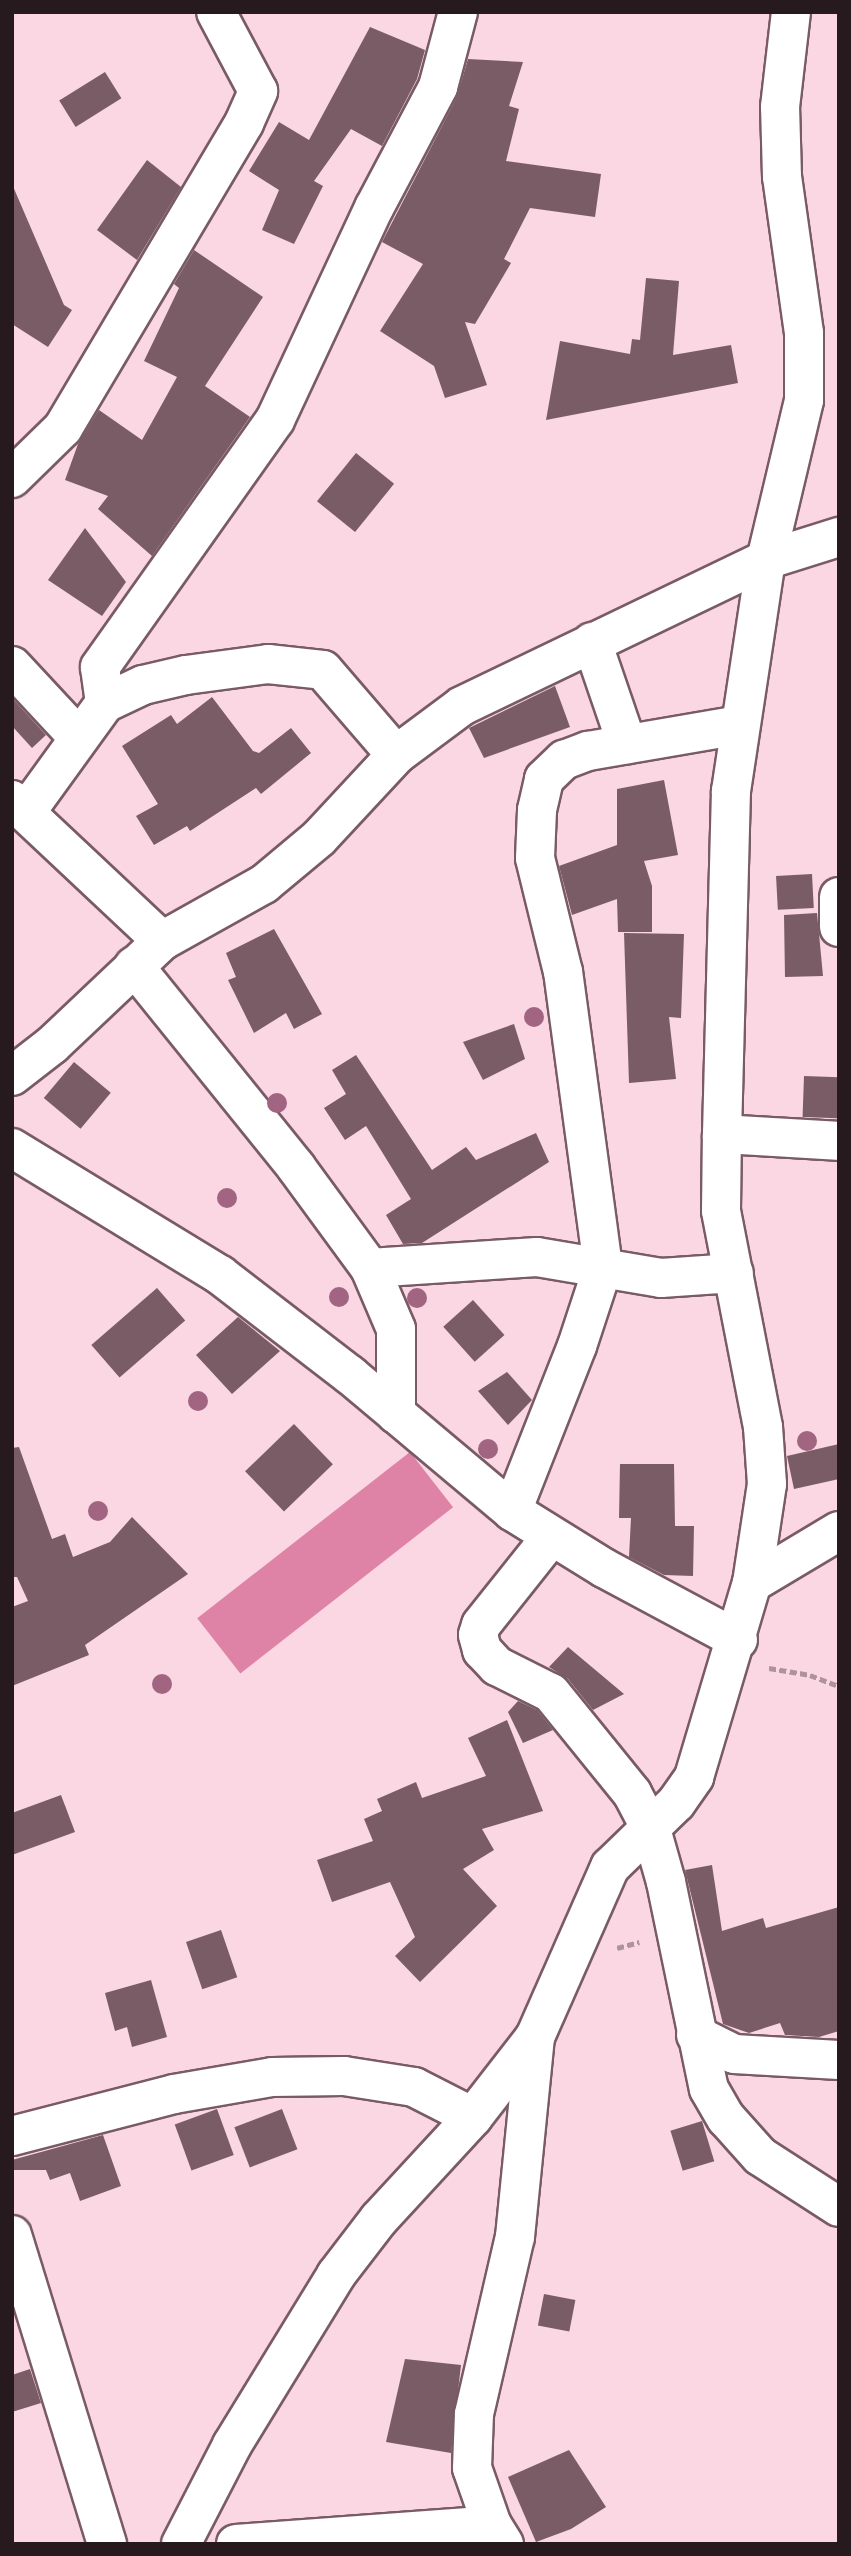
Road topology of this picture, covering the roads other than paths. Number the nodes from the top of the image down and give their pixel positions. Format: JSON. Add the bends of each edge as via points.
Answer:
{"nodes":[{"id":1,"x":216,"y":12,"type":"edge"},
{"id":2,"x":458,"y":12,"type":"edge"},
{"id":3,"x":791,"y":12,"type":"edge"},
{"id":4,"x":12,"y":478,"type":"edge"},
{"id":5,"x":839,"y":537,"type":"edge"},
{"id":6,"x":766,"y":560,"type":"junction"},
{"id":7,"x":592,"y":642,"type":"junction"},
{"id":8,"x":12,"y":666,"type":"edge"},
{"id":9,"x":105,"y":703,"type":"junction"},
{"id":10,"x":740,"y":725,"type":"junction"},
{"id":11,"x":78,"y":737,"type":"junction"},
{"id":12,"x":627,"y":744,"type":"junction"},
{"id":13,"x":396,"y":755,"type":"junction"},
{"id":14,"x":19,"y":806,"type":"edge"},
{"id":15,"x":839,"y":897,"type":"edge"},
{"id":16,"x":839,"y":927,"type":"edge"},
{"id":17,"x":162,"y":941,"type":"junction"},
{"id":18,"x":134,"y":966,"type":"junction"},
{"id":19,"x":12,"y":1076,"type":"edge"},
{"id":20,"x":722,"y":1134,"type":"junction"},
{"id":21,"x":839,"y":1140,"type":"edge"},
{"id":22,"x":12,"y":1148,"type":"edge"},
{"id":23,"x":603,"y":1267,"type":"junction"},
{"id":24,"x":370,"y":1268,"type":"junction"},
{"id":25,"x":734,"y":1273,"type":"junction"},
{"id":26,"x":396,"y":1414,"type":"junction"},
{"id":27,"x":512,"y":1511,"type":"junction"},
{"id":28,"x":839,"y":1531,"type":"edge"},
{"id":29,"x":551,"y":1537,"type":"junction"},
{"id":30,"x":752,"y":1583,"type":"junction"},
{"id":31,"x":734,"y":1652,"type":"junction"},
{"id":32,"x":651,"y":1829,"type":"junction"},
{"id":33,"x":696,"y":2035,"type":"junction"},
{"id":34,"x":535,"y":2038,"type":"junction"},
{"id":35,"x":839,"y":2060,"type":"edge"},
{"id":36,"x":473,"y":2117,"type":"junction"},
{"id":37,"x":12,"y":2136,"type":"edge"},
{"id":38,"x":839,"y":2207,"type":"edge"},
{"id":39,"x":12,"y":2235,"type":"edge"},
{"id":40,"x":498,"y":2535,"type":"edge"},
{"id":41,"x":107,"y":2544,"type":"edge"},
{"id":42,"x":181,"y":2544,"type":"edge"},
{"id":43,"x":236,"y":2544,"type":"edge"}],
"edges":[{"from":1,"to":4,"type":"street","via":[[258,90],[244,123],[63,428]]},
{"from":2,"to":9,"type":"street","via":[[438,87],[374,208],[275,420],[100,667]]},
{"from":3,"to":6,"type":"street","via":[[780,107],[782,177],[806,366],[804,400]]},
{"from":5,"to":6,"type":"street"},
{"from":6,"to":7,"type":"street"},
{"from":6,"to":10,"type":"street"},
{"from":7,"to":12,"type":"street"},
{"from":7,"to":13,"type":"street","via":[[462,706]]},
{"from":8,"to":11,"type":"street"},
{"from":9,"to":11,"type":"street"},
{"from":9,"to":13,"type":"street","via":[[143,685],[186,675],[296,664],[323,670]]},
{"from":10,"to":12,"type":"street"},
{"from":10,"to":20,"type":"street","via":[[732,791]]},
{"from":11,"to":14,"type":"street"},
{"from":12,"to":23,"type":"street","via":[[564,760],[544,779],[537,810],[535,858],[563,972]]},
{"from":13,"to":17,"type":"street","via":[[319,838],[264,884]]},
{"from":14,"to":17,"type":"street"},
{"from":15,"to":16,"type":"street"},
{"from":17,"to":18,"type":"street"},
{"from":18,"to":19,"type":"street"},
{"from":18,"to":24,"type":"street","via":[[296,1167]]},
{"from":20,"to":21,"type":"street"},
{"from":20,"to":25,"type":"street","via":[[721,1211]]},
{"from":22,"to":26,"type":"street","via":[[220,1275]]},
{"from":23,"to":24,"type":"street","via":[[537,1258]]},
{"from":23,"to":25,"type":"street","via":[[661,1278]]},
{"from":23,"to":27,"type":"street"},
{"from":24,"to":26,"type":"street","via":[[396,1329]]},
{"from":25,"to":30,"type":"street","via":[[761,1415],[767,1484]]},
{"from":26,"to":27,"type":"street"},
{"from":27,"to":29,"type":"street"},
{"from":28,"to":30,"type":"street"},
{"from":29,"to":31,"type":"street"},
{"from":29,"to":32,"type":"street","via":[[481,1625],[480,1643],[497,1666],[551,1693],[632,1793]]},
{"from":30,"to":31,"type":"street"},
{"from":31,"to":32,"type":"street","via":[[694,1777]]},
{"from":32,"to":33,"type":"street"},
{"from":32,"to":34,"type":"street","via":[[619,1853],[610,1867]]},
{"from":33,"to":35,"type":"street","via":[[734,2054]]},
{"from":33,"to":38,"type":"street","via":[[709,2088],[726,2119],[778,2171]]},
{"from":34,"to":36,"type":"street"},
{"from":34,"to":40,"type":"street","via":[[515,2236],[474,2414],[472,2468]]},
{"from":36,"to":37,"type":"street","via":[[414,2087],[344,2077],[272,2077],[174,2094]]},
{"from":36,"to":42,"type":"street","via":[[379,2219],[336,2275],[232,2445]]},
{"from":39,"to":41,"type":"street"},
{"from":40,"to":43,"type":"street"}]}
